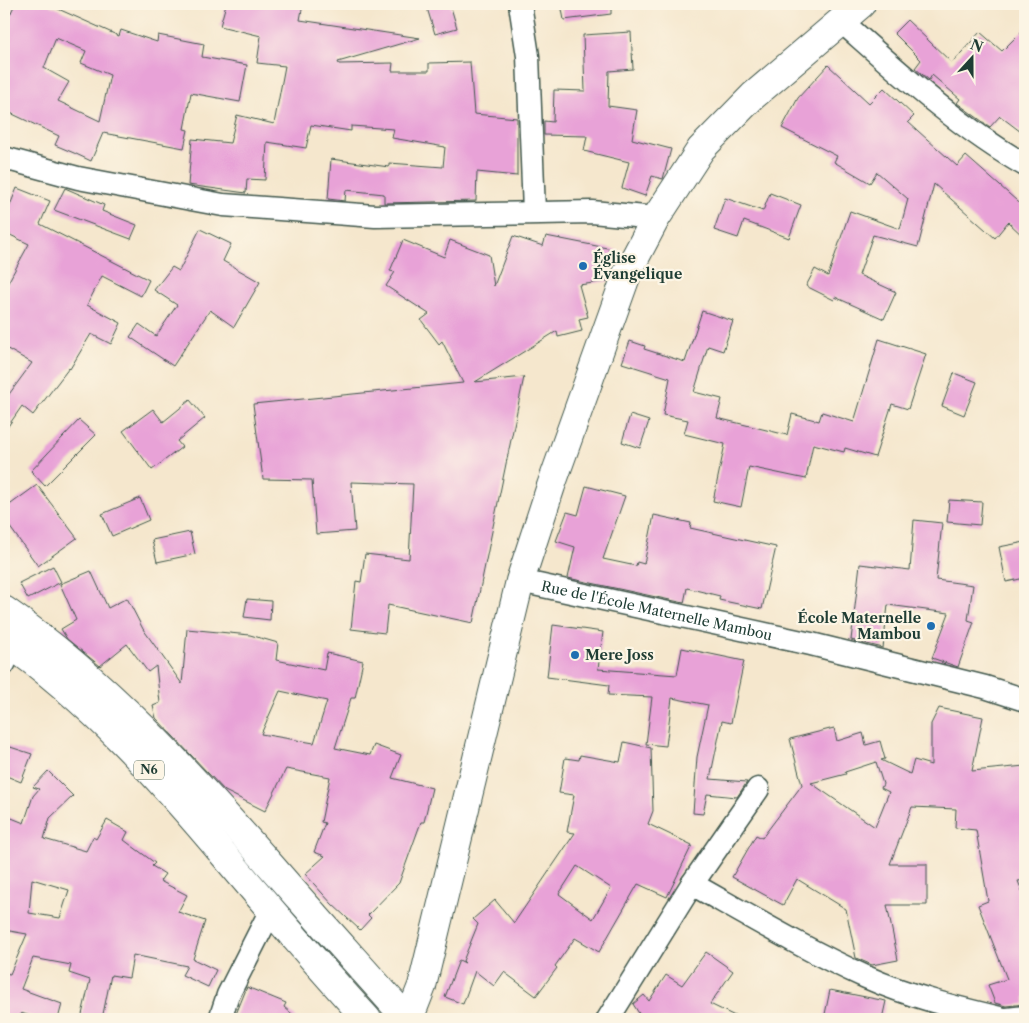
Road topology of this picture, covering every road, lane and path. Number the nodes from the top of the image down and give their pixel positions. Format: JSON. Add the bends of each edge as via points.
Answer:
{"nodes":[{"id":1,"x":520,"y":4,"type":"edge"},
{"id":2,"x":851,"y":12,"type":"edge"},
{"id":3,"x":4,"y":158,"type":"edge"},
{"id":4,"x":1025,"y":165,"type":"edge"},
{"id":5,"x":534,"y":212,"type":"junction"},
{"id":6,"x":656,"y":218,"type":"junction"},
{"id":7,"x":520,"y":581,"type":"junction"},
{"id":8,"x":4,"y":610,"type":"edge"},
{"id":9,"x":6,"y":650,"type":"edge"},
{"id":10,"x":1025,"y":700,"type":"edge"},
{"id":11,"x":758,"y":789,"type":"dead end"},
{"id":12,"x":692,"y":884,"type":"junction"},
{"id":13,"x":271,"y":910,"type":"junction"},
{"id":14,"x":1025,"y":1018,"type":"edge"},
{"id":15,"x":220,"y":1019,"type":"edge"},
{"id":16,"x":367,"y":1019,"type":"edge"},
{"id":17,"x":408,"y":1019,"type":"edge"},
{"id":18,"x":608,"y":1019,"type":"edge"},
{"id":19,"x":1006,"y":1019,"type":"edge"}],
"edges":[{"from":1,"to":5,"type":"street","via":[[528,56]]},
{"from":2,"to":4,"type":"street","via":[[923,92],[1005,154]]},
{"from":2,"to":6,"type":"main road","via":[[753,96],[701,149]]},
{"from":3,"to":5,"type":"street","via":[[78,178],[223,205],[375,216]]},
{"from":5,"to":6,"type":"street","via":[[592,212]]},
{"from":6,"to":7,"type":"main road","via":[[628,271]]},
{"from":7,"to":10,"type":"street","name":"Rue de l'École Maternelle Mambou","via":[[811,644],[985,686]]},
{"from":7,"to":17,"type":"main road","via":[[422,986]]},
{"from":8,"to":17,"type":"main road","number":"N6","via":[[41,635],[130,714]]},
{"from":9,"to":13,"type":"main road","number":"N6","via":[[67,690],[113,731]]},
{"from":11,"to":12,"type":"street"},
{"from":12,"to":18,"type":"street"},
{"from":12,"to":19,"type":"street","via":[[790,940],[867,978],[940,1004]]},
{"from":13,"to":15,"type":"street","via":[[228,995]]},
{"from":13,"to":16,"type":"main road","number":"N6"},
{"from":14,"to":19,"type":"street"}]}
